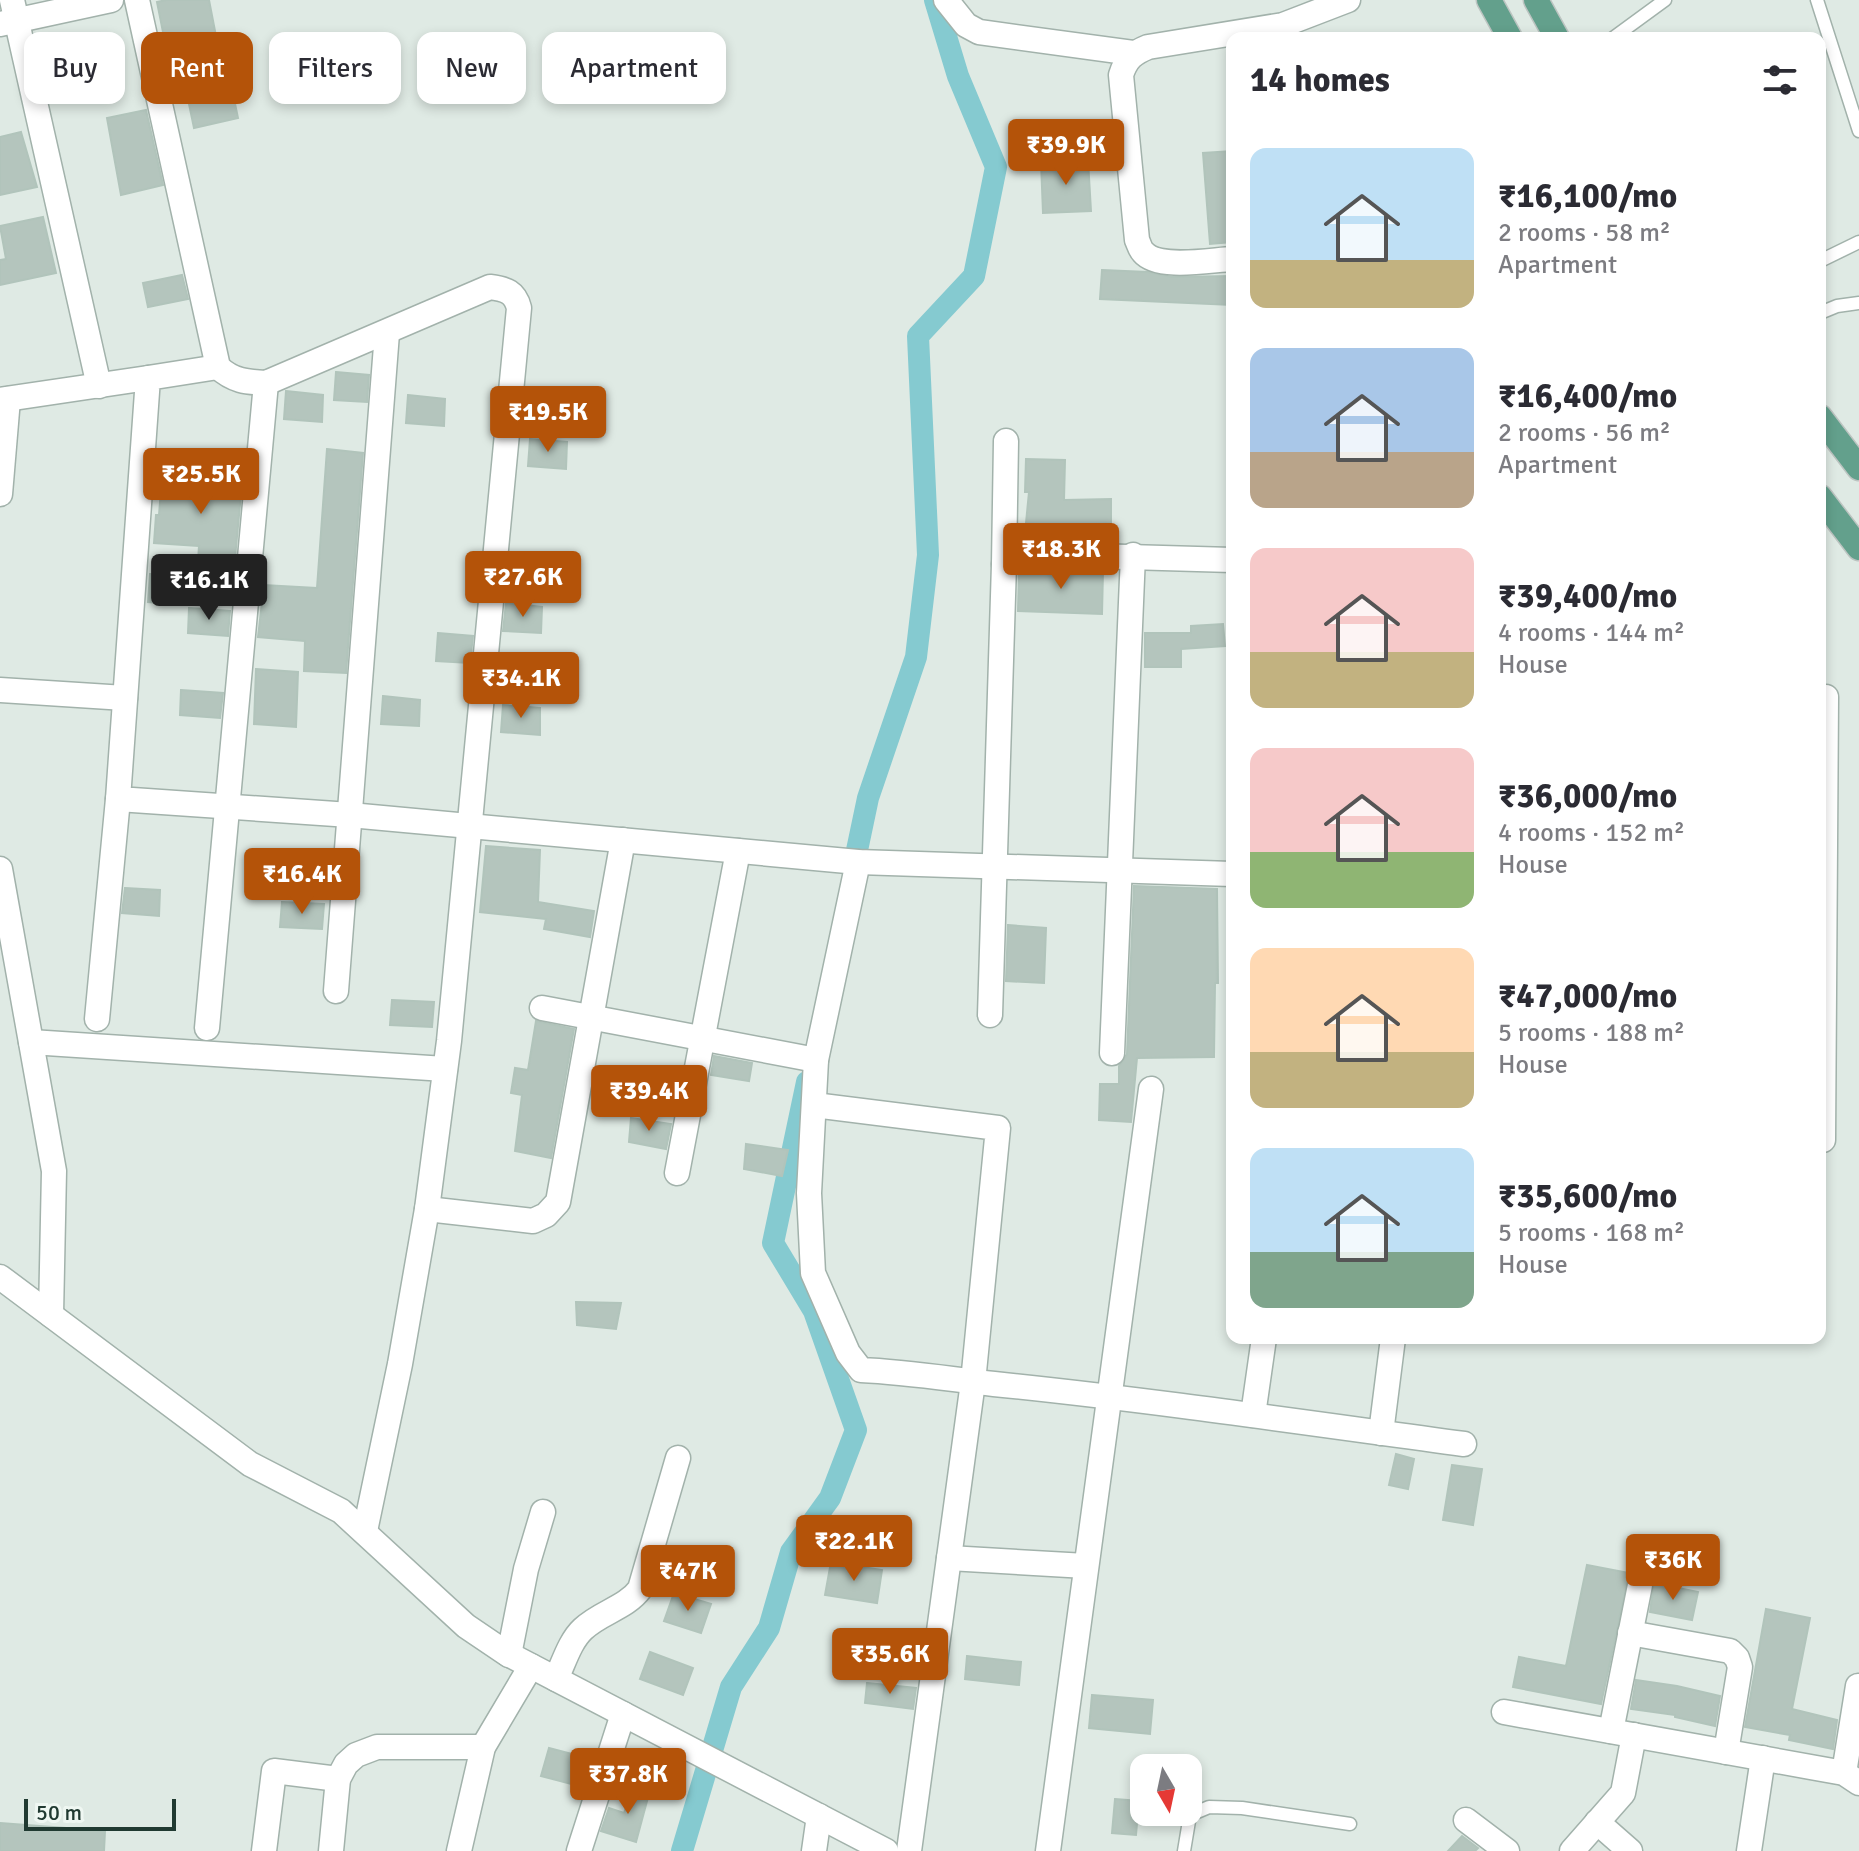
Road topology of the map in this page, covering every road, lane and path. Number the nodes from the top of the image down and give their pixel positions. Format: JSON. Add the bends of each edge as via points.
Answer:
{"nodes":[{"id":1,"x":111,"y":0,"type":"edge"},
{"id":2,"x":137,"y":0,"type":"edge"},
{"id":3,"x":946,"y":0,"type":"edge"},
{"id":4,"x":1348,"y":0,"type":"edge"},
{"id":5,"x":1489,"y":0,"type":"edge"},
{"id":6,"x":1536,"y":0,"type":"edge"},
{"id":7,"x":1665,"y":0,"type":"edge"},
{"id":8,"x":1817,"y":0,"type":"edge"},
{"id":9,"x":10,"y":15,"type":"edge"},
{"id":10,"x":1240,"y":32,"type":"edge"},
{"id":11,"x":1507,"y":32,"type":"edge"},
{"id":12,"x":1554,"y":32,"type":"edge"},
{"id":13,"x":1621,"y":32,"type":"edge"},
{"id":14,"x":1226,"y":34,"type":"edge"},
{"id":15,"x":1133,"y":53,"type":"junction"},
{"id":16,"x":1859,"y":131,"type":"edge"},
{"id":17,"x":1859,"y":242,"type":"edge"},
{"id":18,"x":1826,"y":258,"type":"edge"},
{"id":19,"x":1226,"y":259,"type":"edge"},
{"id":20,"x":1859,"y":303,"type":"edge"},
{"id":21,"x":1826,"y":311,"type":"edge"},
{"id":22,"x":387,"y":333,"type":"junction"},
{"id":23,"x":218,"y":367,"type":"junction"},
{"id":24,"x":148,"y":378,"type":"junction"},
{"id":25,"x":266,"y":383,"type":"junction"},
{"id":26,"x":99,"y":386,"type":"junction"},
{"id":27,"x":4,"y":400,"type":"edge"},
{"id":28,"x":1826,"y":425,"type":"edge"},
{"id":29,"x":1006,"y":441,"type":"dead end"},
{"id":30,"x":1859,"y":468,"type":"edge"},
{"id":31,"x":0,"y":494,"type":"edge"},
{"id":32,"x":1826,"y":505,"type":"edge"},
{"id":33,"x":1859,"y":548,"type":"edge"},
{"id":34,"x":1133,"y":555,"type":"junction"},
{"id":35,"x":1226,"y":560,"type":"edge"},
{"id":36,"x":1004,"y":564,"type":"junction"},
{"id":37,"x":0,"y":690,"type":"edge"},
{"id":38,"x":125,"y":698,"type":"junction"},
{"id":39,"x":118,"y":799,"type":"junction"},
{"id":40,"x":227,"y":806,"type":"junction"},
{"id":41,"x":350,"y":815,"type":"junction"},
{"id":42,"x":468,"y":826,"type":"junction"},
{"id":43,"x":623,"y":840,"type":"junction"},
{"id":44,"x":738,"y":851,"type":"junction"},
{"id":45,"x":858,"y":862,"type":"junction"},
{"id":46,"x":994,"y":868,"type":"junction"},
{"id":47,"x":0,"y":869,"type":"edge"},
{"id":48,"x":1119,"y":871,"type":"junction"},
{"id":49,"x":1226,"y":874,"type":"edge"},
{"id":50,"x":336,"y":991,"type":"dead end"},
{"id":51,"x":542,"y":1008,"type":"dead end"},
{"id":52,"x":990,"y":1015,"type":"dead end"},
{"id":53,"x":590,"y":1017,"type":"junction"},
{"id":54,"x":97,"y":1019,"type":"dead end"},
{"id":55,"x":207,"y":1028,"type":"dead end"},
{"id":56,"x":703,"y":1038,"type":"junction"},
{"id":57,"x":31,"y":1042,"type":"junction"},
{"id":58,"x":1112,"y":1053,"type":"dead end"},
{"id":59,"x":816,"y":1060,"type":"junction"},
{"id":60,"x":445,"y":1069,"type":"junction"},
{"id":61,"x":1151,"y":1089,"type":"dead end"},
{"id":62,"x":814,"y":1105,"type":"junction"},
{"id":63,"x":677,"y":1173,"type":"dead end"},
{"id":64,"x":427,"y":1209,"type":"junction"},
{"id":65,"x":0,"y":1277,"type":"edge"},
{"id":66,"x":51,"y":1315,"type":"junction"},
{"id":67,"x":1263,"y":1344,"type":"edge"},
{"id":68,"x":1392,"y":1344,"type":"edge"},
{"id":69,"x":973,"y":1382,"type":"junction"},
{"id":70,"x":1109,"y":1396,"type":"junction"},
{"id":71,"x":1253,"y":1415,"type":"junction"},
{"id":72,"x":1381,"y":1433,"type":"junction"},
{"id":73,"x":1464,"y":1444,"type":"dead end"},
{"id":74,"x":678,"y":1458,"type":"dead end"},
{"id":75,"x":543,"y":1512,"type":"dead end"},
{"id":76,"x":365,"y":1531,"type":"junction"},
{"id":77,"x":949,"y":1558,"type":"junction"},
{"id":78,"x":1086,"y":1566,"type":"junction"},
{"id":79,"x":1640,"y":1585,"type":"dead end"},
{"id":80,"x":1630,"y":1633,"type":"junction"},
{"id":81,"x":520,"y":1660,"type":"junction"},
{"id":82,"x":556,"y":1679,"type":"junction"},
{"id":83,"x":1858,"y":1686,"type":"edge"},
{"id":84,"x":1504,"y":1712,"type":"dead end"},
{"id":85,"x":623,"y":1714,"type":"junction"},
{"id":86,"x":1622,"y":1733,"type":"junction"},
{"id":87,"x":483,"y":1747,"type":"junction"},
{"id":88,"x":1726,"y":1752,"type":"junction"},
{"id":89,"x":1763,"y":1758,"type":"junction"},
{"id":90,"x":1853,"y":1775,"type":"edge"},
{"id":91,"x":338,"y":1779,"type":"junction"},
{"id":92,"x":819,"y":1816,"type":"junction"},
{"id":93,"x":1466,"y":1820,"type":"dead end"},
{"id":94,"x":1597,"y":1822,"type":"junction"},
{"id":95,"x":1350,"y":1824,"type":"dead end"},
{"id":96,"x":264,"y":1851,"type":"edge"},
{"id":97,"x":331,"y":1851,"type":"edge"},
{"id":98,"x":459,"y":1851,"type":"edge"},
{"id":99,"x":579,"y":1851,"type":"edge"},
{"id":100,"x":814,"y":1851,"type":"edge"},
{"id":101,"x":886,"y":1851,"type":"edge"},
{"id":102,"x":909,"y":1851,"type":"edge"},
{"id":103,"x":1048,"y":1851,"type":"edge"},
{"id":104,"x":1184,"y":1851,"type":"edge"},
{"id":105,"x":1507,"y":1851,"type":"edge"},
{"id":106,"x":1572,"y":1851,"type":"edge"},
{"id":107,"x":1630,"y":1851,"type":"edge"},
{"id":108,"x":1749,"y":1851,"type":"edge"}],
"edges":[{"from":1,"to":9,"type":"street"},
{"from":2,"to":23,"type":"street"},
{"from":3,"to":15,"type":"street","via":[[966,25],[979,32]]},
{"from":4,"to":10,"type":"street","via":[[1283,25]]},
{"from":5,"to":11,"type":"main road"},
{"from":6,"to":12,"type":"main road"},
{"from":7,"to":13,"type":"lane"},
{"from":8,"to":16,"type":"lane"},
{"from":9,"to":26,"type":"street"},
{"from":14,"to":15,"type":"street"},
{"from":15,"to":19,"type":"street","via":[[1121,75],[1137,240],[1143,253],[1156,260]]},
{"from":17,"to":18,"type":"lane"},
{"from":20,"to":21,"type":"lane"},
{"from":22,"to":25,"type":"street"},
{"from":22,"to":41,"type":"street"},
{"from":22,"to":42,"type":"street","via":[[490,287],[505,288],[519,308]]},
{"from":23,"to":24,"type":"street"},
{"from":23,"to":25,"type":"street","via":[[235,380]]},
{"from":24,"to":26,"type":"street"},
{"from":24,"to":38,"type":"street"},
{"from":25,"to":40,"type":"street"},
{"from":26,"to":27,"type":"street"},
{"from":27,"to":31,"type":"street"},
{"from":28,"to":30,"type":"main road"},
{"from":29,"to":36,"type":"street"},
{"from":32,"to":33,"type":"main road"},
{"from":34,"to":35,"type":"street"},
{"from":34,"to":36,"type":"street","via":[[1024,554]]},
{"from":34,"to":48,"type":"street"},
{"from":36,"to":46,"type":"street"},
{"from":37,"to":38,"type":"street"},
{"from":38,"to":39,"type":"street"},
{"from":39,"to":40,"type":"street"},
{"from":39,"to":54,"type":"street"},
{"from":40,"to":41,"type":"street"},
{"from":40,"to":55,"type":"street"},
{"from":41,"to":42,"type":"street"},
{"from":41,"to":50,"type":"street"},
{"from":42,"to":43,"type":"street"},
{"from":42,"to":60,"type":"street"},
{"from":43,"to":44,"type":"street"},
{"from":43,"to":53,"type":"street"},
{"from":44,"to":45,"type":"street"},
{"from":44,"to":56,"type":"street"},
{"from":45,"to":46,"type":"street"},
{"from":45,"to":59,"type":"street"},
{"from":46,"to":48,"type":"street"},
{"from":46,"to":52,"type":"street"},
{"from":47,"to":57,"type":"street"},
{"from":48,"to":49,"type":"street"},
{"from":48,"to":58,"type":"street"},
{"from":51,"to":53,"type":"street"},
{"from":53,"to":56,"type":"street"},
{"from":53,"to":64,"type":"street","via":[[558,1202],[533,1221]]},
{"from":56,"to":59,"type":"street"},
{"from":56,"to":63,"type":"street"},
{"from":57,"to":60,"type":"street"},
{"from":57,"to":66,"type":"street","via":[[54,1171]]},
{"from":59,"to":62,"type":"street"},
{"from":60,"to":64,"type":"street"},
{"from":61,"to":70,"type":"street"},
{"from":62,"to":69,"type":"street","via":[[809,1193],[813,1273],[848,1353],[861,1370]]},
{"from":62,"to":69,"type":"street","via":[[998,1128]]},
{"from":64,"to":76,"type":"street"},
{"from":65,"to":66,"type":"street"},
{"from":66,"to":76,"type":"street","via":[[250,1464],[341,1511]]},
{"from":67,"to":71,"type":"street"},
{"from":68,"to":72,"type":"street"},
{"from":69,"to":70,"type":"street"},
{"from":69,"to":77,"type":"street"},
{"from":70,"to":71,"type":"street"},
{"from":70,"to":78,"type":"street"},
{"from":71,"to":72,"type":"street"},
{"from":72,"to":73,"type":"street"},
{"from":74,"to":82,"type":"street","via":[[640,1589],[583,1629]]},
{"from":75,"to":81,"type":"street","via":[[526,1569]]},
{"from":76,"to":81,"type":"street","via":[[466,1626]]},
{"from":77,"to":78,"type":"street"},
{"from":77,"to":102,"type":"street"},
{"from":78,"to":103,"type":"street"},
{"from":79,"to":80,"type":"street"},
{"from":80,"to":86,"type":"street"},
{"from":80,"to":88,"type":"street","via":[[1730,1651],[1737,1658],[1740,1667]]},
{"from":81,"to":82,"type":"street"},
{"from":81,"to":87,"type":"street"},
{"from":82,"to":85,"type":"street"},
{"from":83,"to":90,"type":"street"},
{"from":84,"to":86,"type":"street"},
{"from":85,"to":92,"type":"street"},
{"from":85,"to":99,"type":"street"},
{"from":86,"to":88,"type":"street"},
{"from":86,"to":94,"type":"street","via":[[1623,1793]]},
{"from":87,"to":91,"type":"street","via":[[377,1747],[356,1755]]},
{"from":87,"to":98,"type":"street"},
{"from":88,"to":89,"type":"street"},
{"from":89,"to":90,"type":"street"},
{"from":89,"to":108,"type":"street"},
{"from":91,"to":96,"type":"street","via":[[274,1771]]},
{"from":91,"to":97,"type":"street"},
{"from":92,"to":100,"type":"street"},
{"from":92,"to":101,"type":"street"},
{"from":93,"to":105,"type":"street"},
{"from":94,"to":106,"type":"street"},
{"from":94,"to":107,"type":"street"},
{"from":95,"to":104,"type":"lane","via":[[1209,1807],[1190,1815]]}]}
